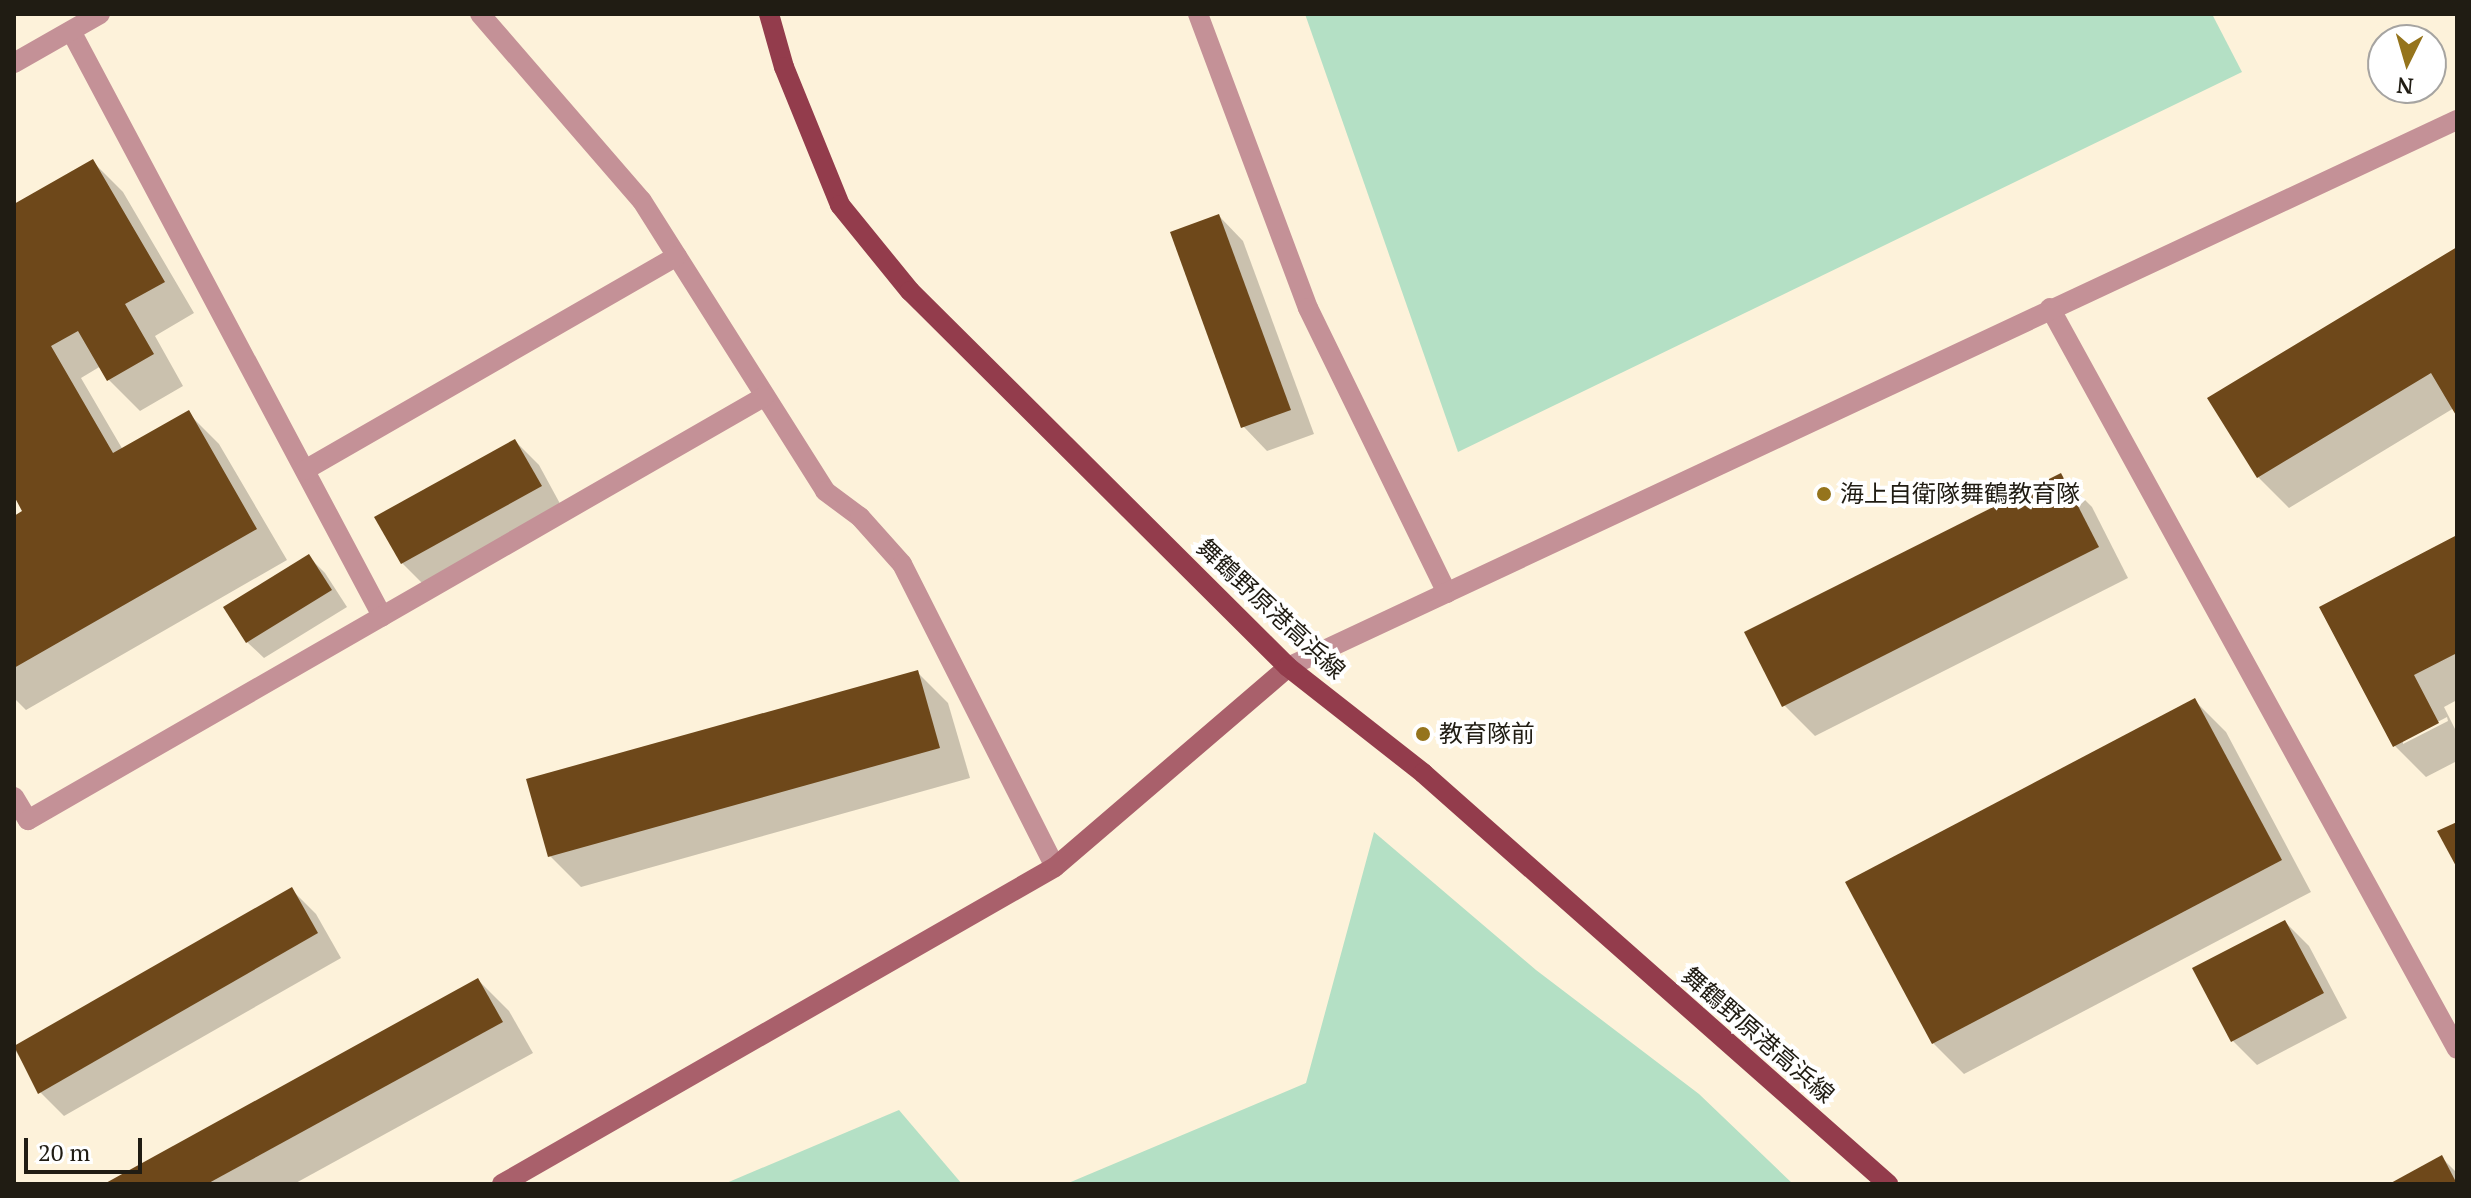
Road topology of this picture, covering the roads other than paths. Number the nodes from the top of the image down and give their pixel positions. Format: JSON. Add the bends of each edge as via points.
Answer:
{"nodes":[{"id":1,"x":100,"y":14,"type":"edge"},
{"id":2,"x":480,"y":14,"type":"edge"},
{"id":3,"x":769,"y":14,"type":"edge"},
{"id":4,"x":1198,"y":14,"type":"edge"},
{"id":5,"x":71,"y":31,"type":"junction"},
{"id":6,"x":14,"y":63,"type":"edge"},
{"id":7,"x":2457,"y":120,"type":"edge"},
{"id":8,"x":677,"y":256,"type":"junction"},
{"id":9,"x":2050,"y":308,"type":"junction"},
{"id":10,"x":765,"y":396,"type":"junction"},
{"id":11,"x":305,"y":470,"type":"junction"},
{"id":12,"x":1447,"y":593,"type":"junction"},
{"id":13,"x":382,"y":616,"type":"junction"},
{"id":14,"x":1288,"y":667,"type":"junction"},
{"id":15,"x":14,"y":797,"type":"edge"},
{"id":16,"x":1055,"y":867,"type":"junction"},
{"id":17,"x":2457,"y":1049,"type":"edge"},
{"id":18,"x":502,"y":1184,"type":"edge"},
{"id":19,"x":1888,"y":1184,"type":"edge"}],
"edges":[{"from":1,"to":5,"type":"street"},
{"from":2,"to":8,"type":"street","via":[[642,201]]},
{"from":3,"to":14,"type":"main road","name":"舞鶴野原港高浜線","via":[[784,67],[840,205],[910,291]]},
{"from":4,"to":12,"type":"street","via":[[1308,308]]},
{"from":5,"to":6,"type":"street"},
{"from":5,"to":11,"type":"street"},
{"from":7,"to":9,"type":"street"},
{"from":8,"to":10,"type":"street"},
{"from":8,"to":11,"type":"street"},
{"from":9,"to":12,"type":"street"},
{"from":9,"to":17,"type":"street"},
{"from":10,"to":13,"type":"street"},
{"from":10,"to":16,"type":"street","via":[[825,491],[860,517],[902,564]]},
{"from":11,"to":13,"type":"street"},
{"from":12,"to":14,"type":"street"},
{"from":13,"to":15,"type":"street","via":[[28,820]]},
{"from":14,"to":16,"type":"street"},
{"from":14,"to":19,"type":"main road","name":"舞鶴野原港高浜線","via":[[1423,773]]},
{"from":16,"to":18,"type":"street"}]}
